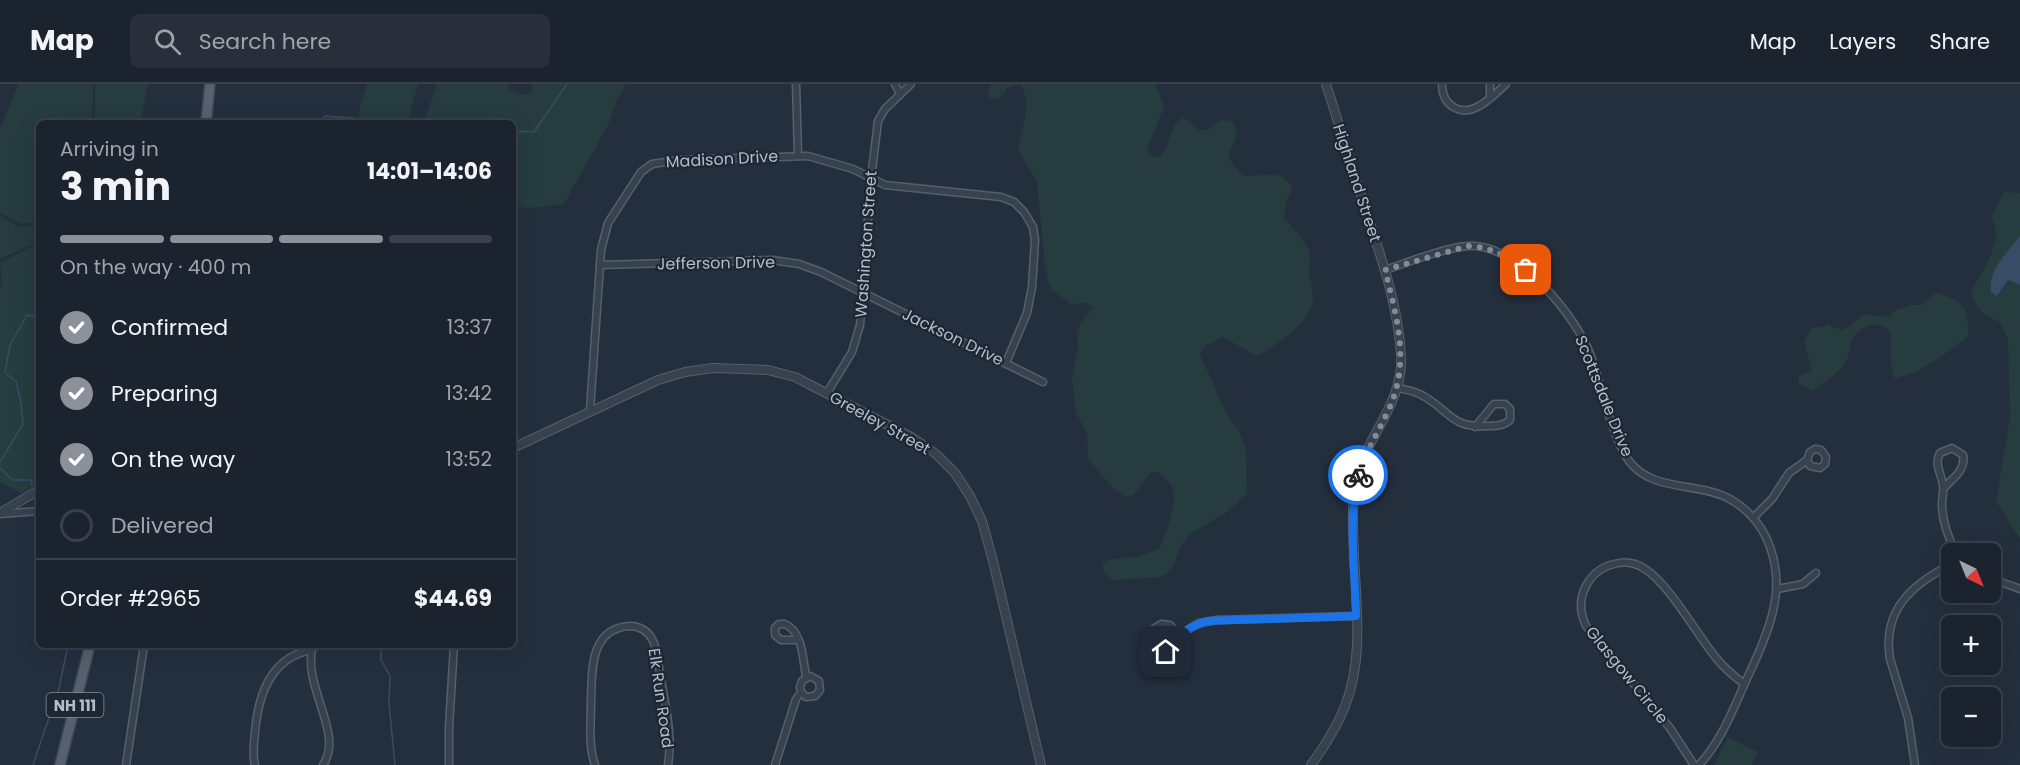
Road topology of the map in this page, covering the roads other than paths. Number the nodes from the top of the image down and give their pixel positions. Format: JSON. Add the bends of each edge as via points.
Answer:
{"nodes":[{"id":1,"x":210,"y":84,"type":"edge"},
{"id":2,"x":796,"y":84,"type":"edge"},
{"id":3,"x":895,"y":84,"type":"edge"},
{"id":4,"x":910,"y":84,"type":"edge"},
{"id":5,"x":1326,"y":84,"type":"edge"},
{"id":6,"x":1442,"y":84,"type":"edge"},
{"id":7,"x":1490,"y":84,"type":"edge"},
{"id":8,"x":1506,"y":84,"type":"edge"},
{"id":9,"x":900,"y":94,"type":"junction"},
{"id":10,"x":1490,"y":97,"type":"junction"},
{"id":11,"x":206,"y":120,"type":"edge"},
{"id":12,"x":798,"y":155,"type":"junction"},
{"id":13,"x":871,"y":179,"type":"junction"},
{"id":14,"x":600,"y":265,"type":"junction"},
{"id":15,"x":1385,"y":270,"type":"junction"},
{"id":16,"x":862,"y":292,"type":"junction"},
{"id":17,"x":1006,"y":363,"type":"junction"},
{"id":18,"x":1043,"y":382,"type":"dead end"},
{"id":19,"x":1398,"y":388,"type":"junction"},
{"id":20,"x":827,"y":393,"type":"junction"},
{"id":21,"x":590,"y":410,"type":"junction"},
{"id":22,"x":1475,"y":427,"type":"junction"},
{"id":23,"x":516,"y":447,"type":"edge"},
{"id":24,"x":1807,"y":460,"type":"dead end"},
{"id":25,"x":1944,"y":488,"type":"junction"},
{"id":26,"x":36,"y":492,"type":"edge"},
{"id":27,"x":36,"y":511,"type":"edge"},
{"id":28,"x":0,"y":514,"type":"edge"},
{"id":29,"x":1754,"y":517,"type":"junction"},
{"id":30,"x":1951,"y":543,"type":"edge"},
{"id":31,"x":1941,"y":570,"type":"edge"},
{"id":32,"x":1816,"y":573,"type":"dead end"},
{"id":33,"x":2001,"y":582,"type":"edge"},
{"id":34,"x":1777,"y":589,"type":"junction"},
{"id":35,"x":2020,"y":589,"type":"edge"},
{"id":36,"x":1356,"y":616,"type":"junction"},
{"id":37,"x":1179,"y":635,"type":"junction"},
{"id":38,"x":798,"y":640,"type":"dead end"},
{"id":39,"x":89,"y":648,"type":"edge"},
{"id":40,"x":144,"y":648,"type":"edge"},
{"id":41,"x":310,"y":648,"type":"edge"},
{"id":42,"x":312,"y":648,"type":"edge"},
{"id":43,"x":454,"y":648,"type":"edge"},
{"id":44,"x":806,"y":677,"type":"junction"},
{"id":45,"x":1744,"y":684,"type":"junction"},
{"id":46,"x":801,"y":693,"type":"junction"},
{"id":47,"x":60,"y":765,"type":"edge"},
{"id":48,"x":126,"y":765,"type":"edge"},
{"id":49,"x":255,"y":765,"type":"edge"},
{"id":50,"x":323,"y":765,"type":"edge"},
{"id":51,"x":449,"y":765,"type":"edge"},
{"id":52,"x":595,"y":765,"type":"edge"},
{"id":53,"x":668,"y":765,"type":"edge"},
{"id":54,"x":775,"y":765,"type":"edge"},
{"id":55,"x":1041,"y":765,"type":"edge"},
{"id":56,"x":1311,"y":765,"type":"edge"},
{"id":57,"x":1694,"y":765,"type":"edge"},
{"id":58,"x":1700,"y":765,"type":"edge"},
{"id":59,"x":1915,"y":765,"type":"edge"}],
"edges":[{"from":1,"to":11,"type":"main road"},
{"from":2,"to":12,"type":"street"},
{"from":3,"to":9,"type":"street"},
{"from":4,"to":9,"type":"street","name":"Washington Street"},
{"from":5,"to":15,"type":"street","name":"Highland Street"},
{"from":6,"to":10,"type":"street","via":[[1445,100],[1456,109],[1469,110]]},
{"from":7,"to":10,"type":"street"},
{"from":8,"to":10,"type":"street"},
{"from":9,"to":13,"type":"street","name":"Washington Street","via":[[878,121]]},
{"from":12,"to":13,"type":"street","name":"Madison Drive","via":[[828,160]]},
{"from":12,"to":14,"type":"street","name":"Madison Drive","via":[[679,160],[646,167],[608,223]]},
{"from":13,"to":16,"type":"street","name":"Washington Street"},
{"from":13,"to":17,"type":"street","name":"Madison Drive","via":[[885,185],[1008,200],[1028,217],[1035,240],[1032,287],[1027,313]]},
{"from":14,"to":16,"type":"street","name":"Jefferson Drive","via":[[786,262],[821,272]]},
{"from":14,"to":21,"type":"street","name":"Madison Drive"},
{"from":15,"to":19,"type":"street","name":"Highland Street","via":[[1401,353]]},
{"from":15,"to":29,"type":"street","name":"Scottsdale Drive","via":[[1468,246],[1488,248],[1506,256],[1534,277],[1574,322],[1589,349],[1619,443],[1635,468],[1666,483],[1726,497]]},
{"from":16,"to":17,"type":"street","name":"Jackson Drive"},
{"from":16,"to":20,"type":"street","name":"Washington Street","via":[[857,339]]},
{"from":17,"to":18,"type":"street","name":"Jackson Drive"},
{"from":19,"to":22,"type":"street","via":[[1419,393],[1456,422]]},
{"from":19,"to":36,"type":"street","name":"Highland Street","via":[[1362,462],[1355,489]]},
{"from":20,"to":21,"type":"street","name":"Greeley Street","via":[[782,373],[713,368],[658,380]]},
{"from":20,"to":55,"type":"street","name":"Greeley Street","via":[[930,449],[970,496],[993,561]]},
{"from":21,"to":23,"type":"street","name":"Greeley Street"},
{"from":22,"to":22,"type":"street","via":[[1494,404],[1505,404],[1510,409],[1510,420],[1504,425]]},
{"from":24,"to":29,"type":"street","via":[[1789,473]]},
{"from":25,"to":25,"type":"street","via":[[1938,457],[1952,448],[1960,452],[1964,464]]},
{"from":25,"to":30,"type":"street","via":[[1944,524]]},
{"from":26,"to":28,"type":"street"},
{"from":27,"to":28,"type":"street"},
{"from":29,"to":34,"type":"street","name":"Scottsdale Drive","via":[[1774,555]]},
{"from":31,"to":59,"type":"street","via":[[1907,595],[1895,613],[1890,631],[1890,659],[1908,718]]},
{"from":32,"to":34,"type":"street","via":[[1803,584]]},
{"from":33,"to":35,"type":"street"},
{"from":34,"to":45,"type":"street","name":"Scottsdale Drive","via":[[1766,635]]},
{"from":36,"to":37,"type":"street","via":[[1217,620],[1199,623]]},
{"from":36,"to":56,"type":"street","name":"Highland Street","via":[[1356,668],[1350,694],[1336,726]]},
{"from":37,"to":37,"type":"street","via":[[1170,625],[1161,624],[1153,629],[1151,642],[1161,652],[1170,651],[1178,645]]},
{"from":38,"to":44,"type":"street"},
{"from":39,"to":47,"type":"main road","number":"NH 111"},
{"from":40,"to":48,"type":"street"},
{"from":41,"to":49,"type":"street","via":[[285,662],[263,688],[256,715]]},
{"from":42,"to":50,"type":"street","via":[[313,685],[331,741]]},
{"from":43,"to":51,"type":"street"},
{"from":44,"to":46,"type":"street"},
{"from":44,"to":46,"type":"street","via":[[818,680],[820,690],[812,697]]},
{"from":45,"to":57,"type":"street","name":"Glasgow Circle","via":[[1718,660],[1646,569],[1617,563],[1604,567],[1590,579],[1581,600],[1586,626],[1674,733]]},
{"from":45,"to":58,"type":"street","name":"Scottsdale Drive","via":[[1717,744]]},
{"from":46,"to":54,"type":"street"},
{"from":52,"to":53,"type":"street","name":"Elk Run Road","via":[[591,744],[594,655],[609,634],[633,626],[649,634],[656,649],[669,732]]}]}
